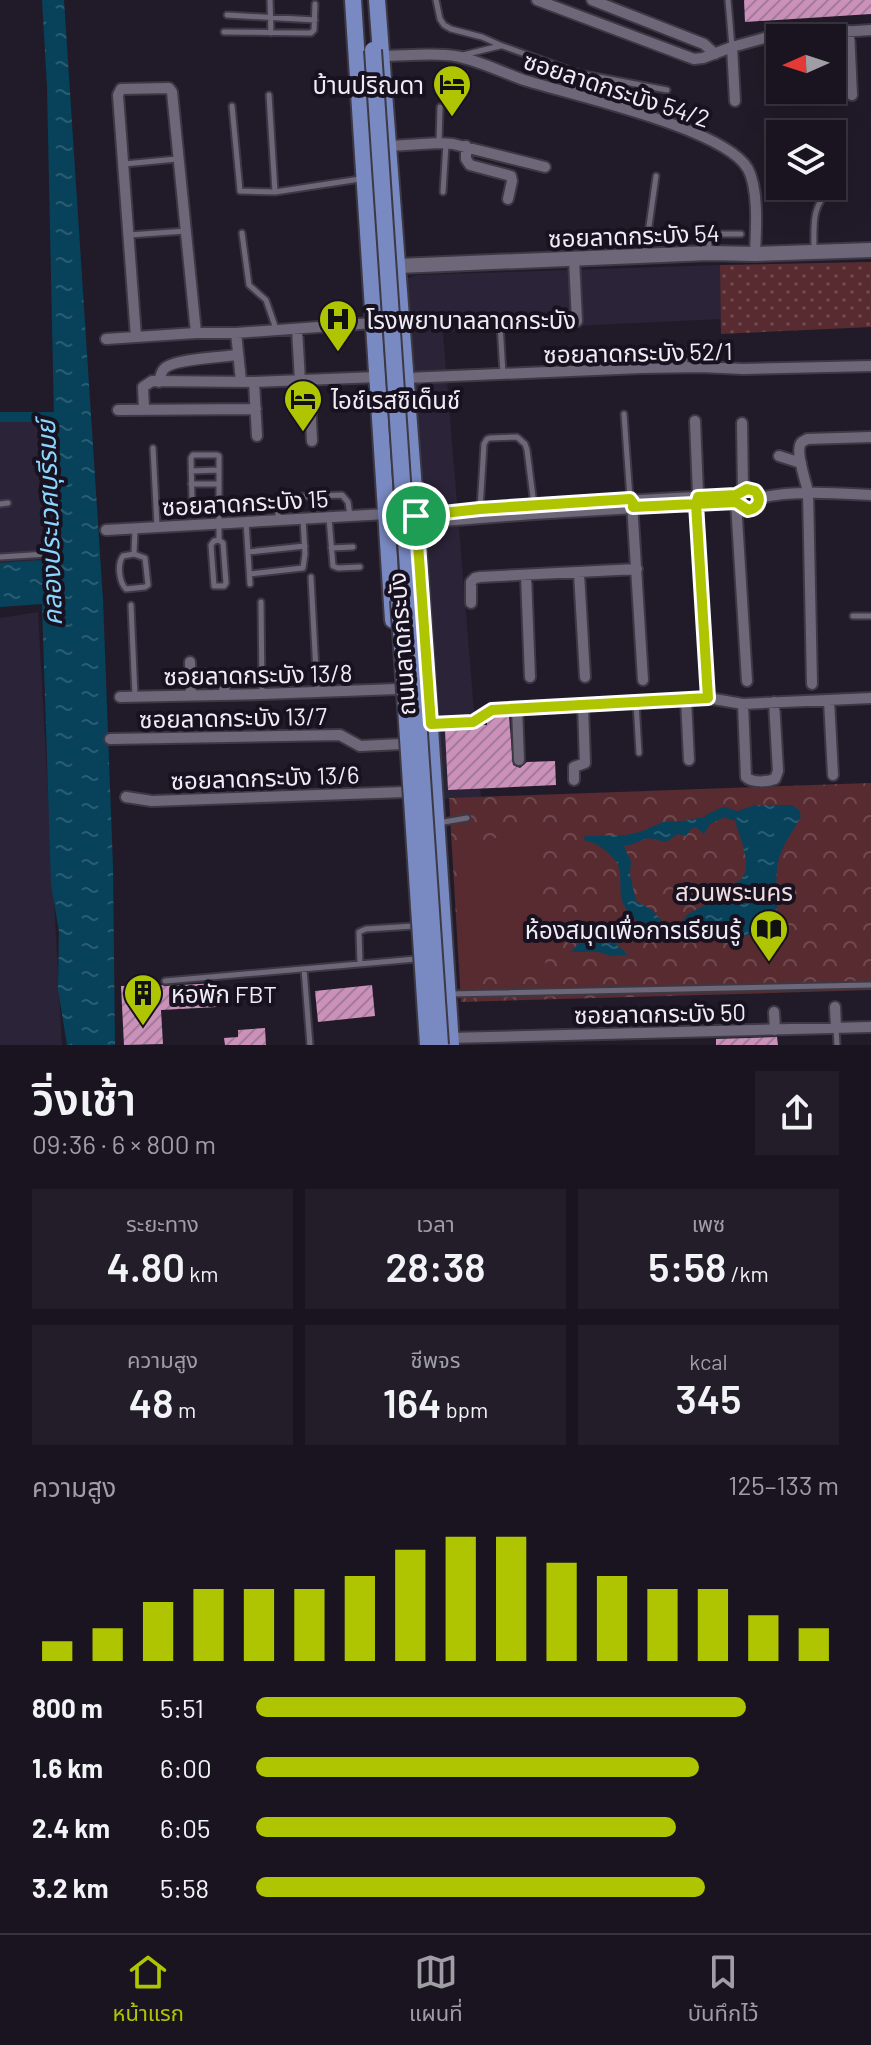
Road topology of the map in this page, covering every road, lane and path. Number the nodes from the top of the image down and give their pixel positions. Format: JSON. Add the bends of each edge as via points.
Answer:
{"nodes":[{"id":1,"x":270,"y":0,"type":"edge"},
{"id":2,"x":356,"y":0,"type":"edge"},
{"id":3,"x":369,"y":0,"type":"edge"},
{"id":4,"x":377,"y":0,"type":"edge"},
{"id":5,"x":436,"y":0,"type":"edge"},
{"id":6,"x":537,"y":0,"type":"edge"},
{"id":7,"x":592,"y":0,"type":"edge"},
{"id":8,"x":728,"y":0,"type":"edge"},
{"id":9,"x":315,"y":4,"type":"dead end"},
{"id":10,"x":227,"y":15,"type":"dead end"},
{"id":11,"x":270,"y":17,"type":"junction"},
{"id":12,"x":315,"y":20,"type":"junction"},
{"id":13,"x":871,"y":30,"type":"edge"},
{"id":14,"x":846,"y":31,"type":"edge"},
{"id":15,"x":849,"y":31,"type":"junction"},
{"id":16,"x":224,"y":32,"type":"dead end"},
{"id":17,"x":271,"y":33,"type":"junction"},
{"id":18,"x":766,"y":38,"type":"edge"},
{"id":19,"x":500,"y":45,"type":"junction"},
{"id":20,"x":732,"y":47,"type":"junction"},
{"id":21,"x":715,"y":54,"type":"junction"},
{"id":22,"x":382,"y":56,"type":"junction"},
{"id":23,"x":458,"y":56,"type":"junction"},
{"id":24,"x":578,"y":73,"type":"junction"},
{"id":25,"x":667,"y":90,"type":"dead end"},
{"id":26,"x":572,"y":94,"type":"junction"},
{"id":27,"x":269,"y":95,"type":"dead end"},
{"id":28,"x":852,"y":95,"type":"dead end"},
{"id":29,"x":735,"y":101,"type":"dead end"},
{"id":30,"x":232,"y":106,"type":"dead end"},
{"id":31,"x":440,"y":107,"type":"dead end"},
{"id":32,"x":443,"y":143,"type":"junction"},
{"id":33,"x":389,"y":146,"type":"junction"},
{"id":34,"x":466,"y":146,"type":"junction"},
{"id":35,"x":179,"y":159,"type":"junction"},
{"id":36,"x":123,"y":164,"type":"junction"},
{"id":37,"x":545,"y":167,"type":"dead end"},
{"id":38,"x":656,"y":176,"type":"dead end"},
{"id":39,"x":364,"y":178,"type":"junction"},
{"id":40,"x":275,"y":192,"type":"junction"},
{"id":41,"x":443,"y":192,"type":"dead end"},
{"id":42,"x":508,"y":199,"type":"dead end"},
{"id":43,"x":821,"y":200,"type":"edge"},
{"id":44,"x":186,"y":231,"type":"junction"},
{"id":45,"x":242,"y":233,"type":"dead end"},
{"id":46,"x":741,"y":234,"type":"dead end"},
{"id":47,"x":128,"y":235,"type":"junction"},
{"id":48,"x":871,"y":250,"type":"edge"},
{"id":49,"x":814,"y":251,"type":"junction"},
{"id":50,"x":709,"y":253,"type":"junction"},
{"id":51,"x":755,"y":254,"type":"junction"},
{"id":52,"x":645,"y":256,"type":"junction"},
{"id":53,"x":574,"y":259,"type":"junction"},
{"id":54,"x":398,"y":266,"type":"junction"},
{"id":55,"x":370,"y":268,"type":"junction"},
{"id":56,"x":577,"y":321,"type":"dead end"},
{"id":57,"x":373,"y":323,"type":"junction"},
{"id":58,"x":500,"y":324,"type":"dead end"},
{"id":59,"x":297,"y":329,"type":"junction"},
{"id":60,"x":277,"y":330,"type":"junction"},
{"id":61,"x":196,"y":333,"type":"junction"},
{"id":62,"x":236,"y":333,"type":"junction"},
{"id":63,"x":136,"y":337,"type":"junction"},
{"id":64,"x":106,"y":339,"type":"dead end"},
{"id":65,"x":237,"y":355,"type":"junction"},
{"id":66,"x":871,"y":366,"type":"edge"},
{"id":67,"x":684,"y":367,"type":"junction"},
{"id":68,"x":715,"y":368,"type":"junction"},
{"id":69,"x":503,"y":375,"type":"junction"},
{"id":70,"x":377,"y":377,"type":"junction"},
{"id":71,"x":407,"y":378,"type":"junction"},
{"id":72,"x":304,"y":380,"type":"junction"},
{"id":73,"x":241,"y":381,"type":"junction"},
{"id":74,"x":159,"y":382,"type":"junction"},
{"id":75,"x":254,"y":382,"type":"junction"},
{"id":76,"x":144,"y":409,"type":"junction"},
{"id":77,"x":256,"y":409,"type":"junction"},
{"id":78,"x":118,"y":410,"type":"dead end"},
{"id":79,"x":624,"y":414,"type":"dead end"},
{"id":80,"x":695,"y":421,"type":"dead end"},
{"id":81,"x":742,"y":423,"type":"dead end"},
{"id":82,"x":257,"y":436,"type":"dead end"},
{"id":83,"x":871,"y":437,"type":"edge"},
{"id":84,"x":312,"y":441,"type":"dead end"},
{"id":85,"x":153,"y":448,"type":"dead end"},
{"id":86,"x":779,"y":456,"type":"dead end"},
{"id":87,"x":801,"y":463,"type":"junction"},
{"id":88,"x":219,"y":470,"type":"junction"},
{"id":89,"x":191,"y":471,"type":"junction"},
{"id":90,"x":191,"y":484,"type":"junction"},
{"id":91,"x":219,"y":484,"type":"junction"},
{"id":92,"x":808,"y":492,"type":"junction"},
{"id":93,"x":871,"y":495,"type":"edge"},
{"id":94,"x":740,"y":498,"type":"junction"},
{"id":95,"x":759,"y":498,"type":"junction"},
{"id":96,"x":697,"y":500,"type":"junction"},
{"id":97,"x":220,"y":502,"type":"junction"},
{"id":98,"x":8,"y":503,"type":"dead end"},
{"id":99,"x":632,"y":503,"type":"junction"},
{"id":100,"x":0,"y":504,"type":"edge"},
{"id":101,"x":534,"y":510,"type":"junction"},
{"id":102,"x":386,"y":514,"type":"junction"},
{"id":103,"x":479,"y":514,"type":"junction"},
{"id":104,"x":350,"y":516,"type":"junction"},
{"id":105,"x":329,"y":517,"type":"junction"},
{"id":106,"x":303,"y":518,"type":"junction"},
{"id":107,"x":278,"y":519,"type":"junction"},
{"id":108,"x":416,"y":520,"type":"junction"},
{"id":109,"x":245,"y":521,"type":"junction"},
{"id":110,"x":220,"y":523,"type":"junction"},
{"id":111,"x":157,"y":527,"type":"junction"},
{"id":112,"x":135,"y":528,"type":"junction"},
{"id":113,"x":106,"y":530,"type":"dead end"},
{"id":114,"x":219,"y":540,"type":"junction"},
{"id":115,"x":305,"y":546,"type":"junction"},
{"id":116,"x":353,"y":547,"type":"dead end"},
{"id":117,"x":331,"y":548,"type":"junction"},
{"id":118,"x":248,"y":552,"type":"junction"},
{"id":119,"x":47,"y":554,"type":"dead end"},
{"id":120,"x":134,"y":554,"type":"junction"},
{"id":121,"x":0,"y":557,"type":"edge"},
{"id":122,"x":360,"y":567,"type":"dead end"},
{"id":123,"x":637,"y":569,"type":"junction"},
{"id":124,"x":579,"y":573,"type":"junction"},
{"id":125,"x":250,"y":574,"type":"junction"},
{"id":126,"x":526,"y":575,"type":"junction"},
{"id":127,"x":311,"y":577,"type":"dead end"},
{"id":128,"x":250,"y":584,"type":"dead end"},
{"id":129,"x":261,"y":602,"type":"dead end"},
{"id":130,"x":471,"y":603,"type":"dead end"},
{"id":131,"x":131,"y":605,"type":"dead end"},
{"id":132,"x":853,"y":616,"type":"dead end"},
{"id":133,"x":871,"y":616,"type":"edge"},
{"id":134,"x":190,"y":662,"type":"dead end"},
{"id":135,"x":191,"y":675,"type":"junction"},
{"id":136,"x":530,"y":677,"type":"dead end"},
{"id":137,"x":585,"y":677,"type":"dead end"},
{"id":138,"x":643,"y":680,"type":"dead end"},
{"id":139,"x":747,"y":681,"type":"dead end"},
{"id":140,"x":812,"y":684,"type":"dead end"},
{"id":141,"x":397,"y":689,"type":"junction"},
{"id":142,"x":317,"y":692,"type":"junction"},
{"id":143,"x":262,"y":694,"type":"junction"},
{"id":144,"x":191,"y":695,"type":"junction"},
{"id":145,"x":225,"y":695,"type":"junction"},
{"id":146,"x":120,"y":697,"type":"dead end"},
{"id":147,"x":135,"y":697,"type":"junction"},
{"id":148,"x":708,"y":698,"type":"junction"},
{"id":149,"x":871,"y":698,"type":"edge"},
{"id":150,"x":686,"y":699,"type":"junction"},
{"id":151,"x":829,"y":700,"type":"junction"},
{"id":152,"x":636,"y":702,"type":"junction"},
{"id":153,"x":774,"y":702,"type":"junction"},
{"id":154,"x":743,"y":704,"type":"junction"},
{"id":155,"x":583,"y":706,"type":"junction"},
{"id":156,"x":517,"y":708,"type":"junction"},
{"id":157,"x":431,"y":724,"type":"junction"},
{"id":158,"x":110,"y":739,"type":"dead end"},
{"id":159,"x":402,"y":744,"type":"junction"},
{"id":160,"x":639,"y":753,"type":"dead end"},
{"id":161,"x":519,"y":760,"type":"dead end"},
{"id":162,"x":689,"y":760,"type":"dead end"},
{"id":163,"x":833,"y":775,"type":"dead end"},
{"id":164,"x":574,"y":780,"type":"dead end"},
{"id":165,"x":405,"y":792,"type":"junction"},
{"id":166,"x":126,"y":797,"type":"dead end"},
{"id":167,"x":467,"y":818,"type":"dead end"},
{"id":168,"x":437,"y":823,"type":"junction"},
{"id":169,"x":414,"y":926,"type":"junction"},
{"id":170,"x":416,"y":959,"type":"junction"},
{"id":171,"x":360,"y":964,"type":"junction"},
{"id":172,"x":304,"y":969,"type":"junction"},
{"id":173,"x":165,"y":981,"type":"dead end"},
{"id":174,"x":871,"y":985,"type":"edge"},
{"id":175,"x":448,"y":994,"type":"junction"},
{"id":176,"x":835,"y":1007,"type":"dead end"},
{"id":177,"x":774,"y":1012,"type":"dead end"},
{"id":178,"x":871,"y":1027,"type":"edge"},
{"id":179,"x":836,"y":1028,"type":"junction"},
{"id":180,"x":775,"y":1030,"type":"junction"},
{"id":181,"x":713,"y":1031,"type":"junction"},
{"id":182,"x":649,"y":1039,"type":"edge"},
{"id":183,"x":584,"y":1040,"type":"edge"},
{"id":184,"x":524,"y":1041,"type":"edge"},
{"id":185,"x":447,"y":1043,"type":"edge"},
{"id":186,"x":310,"y":1045,"type":"edge"},
{"id":187,"x":422,"y":1045,"type":"edge"},
{"id":188,"x":428,"y":1045,"type":"edge"},
{"id":189,"x":713,"y":1045,"type":"edge"},
{"id":190,"x":837,"y":1045,"type":"edge"}],
"edges":[{"from":1,"to":11,"type":"lane"},
{"from":2,"to":39,"type":"main road","name":"ถนนลาดกระบัง"},
{"from":2,"to":188,"type":"main road","bridge":true},
{"from":3,"to":185,"type":"main road","bridge":true},
{"from":4,"to":22,"type":"main road","name":"ถนนลาดกระบัง"},
{"from":5,"to":19,"type":"lane","via":[[444,25]]},
{"from":6,"to":21,"type":"street","via":[[689,57]]},
{"from":7,"to":21,"type":"street","via":[[704,44]]},
{"from":8,"to":20,"type":"lane"},
{"from":9,"to":12,"type":"lane"},
{"from":10,"to":11,"type":"lane"},
{"from":11,"to":12,"type":"lane"},
{"from":11,"to":17,"type":"lane"},
{"from":12,"to":17,"type":"lane","via":[[311,33]]},
{"from":13,"to":15,"type":"street"},
{"from":14,"to":15,"type":"street"},
{"from":15,"to":28,"type":"street"},
{"from":16,"to":17,"type":"lane"},
{"from":18,"to":20,"type":"street"},
{"from":19,"to":23,"type":"lane"},
{"from":19,"to":24,"type":"lane"},
{"from":20,"to":21,"type":"street"},
{"from":20,"to":29,"type":"street"},
{"from":22,"to":23,"type":"street","name":"ซอยลาดกระบัง 54/2"},
{"from":22,"to":33,"type":"main road","name":"ถนนลาดกระบัง"},
{"from":23,"to":26,"type":"street","name":"ซอยลาดกระบัง 54/2"},
{"from":24,"to":25,"type":"lane"},
{"from":24,"to":26,"type":"lane"},
{"from":26,"to":51,"type":"street","name":"ซอยลาดกระบัง 54/2","via":[[672,123],[743,162],[755,197]]},
{"from":27,"to":40,"type":"lane"},
{"from":30,"to":40,"type":"lane","via":[[238,189]]},
{"from":31,"to":32,"type":"lane"},
{"from":32,"to":33,"type":"street"},
{"from":32,"to":34,"type":"street"},
{"from":32,"to":41,"type":"lane"},
{"from":33,"to":54,"type":"main road","name":"ถนนลาดกระบัง"},
{"from":34,"to":37,"type":"street"},
{"from":34,"to":42,"type":"street","via":[[470,165],[511,176]]},
{"from":35,"to":36,"type":"lane"},
{"from":35,"to":36,"type":"street","via":[[171,90],[121,89]]},
{"from":35,"to":44,"type":"street"},
{"from":36,"to":47,"type":"street"},
{"from":38,"to":52,"type":"lane"},
{"from":39,"to":40,"type":"lane"},
{"from":39,"to":55,"type":"main road","name":"ถนนลาดกระบัง"},
{"from":43,"to":49,"type":"lane"},
{"from":44,"to":47,"type":"lane"},
{"from":44,"to":61,"type":"street"},
{"from":45,"to":60,"type":"lane","via":[[249,285],[266,300]]},
{"from":46,"to":50,"type":"lane","via":[[709,234]]},
{"from":47,"to":63,"type":"street"},
{"from":48,"to":49,"type":"main road","name":"ซอยลาดกระบัง 54"},
{"from":49,"to":51,"type":"main road","name":"ซอยลาดกระบัง 54"},
{"from":50,"to":51,"type":"main road","name":"ซอยลาดกระบัง 54"},
{"from":50,"to":52,"type":"main road","name":"ซอยลาดกระบัง 54"},
{"from":52,"to":53,"type":"main road","name":"ซอยลาดกระบัง 54"},
{"from":53,"to":54,"type":"main road","name":"ซอยลาดกระบัง 54"},
{"from":53,"to":56,"type":"street"},
{"from":54,"to":55,"type":"main road"},
{"from":54,"to":71,"type":"main road","name":"ถนนลาดกระบัง"},
{"from":55,"to":57,"type":"main road","name":"ถนนลาดกระบัง"},
{"from":57,"to":59,"type":"street"},
{"from":57,"to":70,"type":"main road","name":"ถนนลาดกระบัง"},
{"from":58,"to":69,"type":"lane"},
{"from":59,"to":60,"type":"street"},
{"from":59,"to":72,"type":"street"},
{"from":60,"to":62,"type":"street"},
{"from":61,"to":62,"type":"street"},
{"from":61,"to":63,"type":"street"},
{"from":62,"to":65,"type":"street"},
{"from":63,"to":64,"type":"street"},
{"from":65,"to":73,"type":"street"},
{"from":65,"to":74,"type":"street","via":[[167,366]]},
{"from":66,"to":68,"type":"street","name":"ซอยลาดกระบัง 52/1"},
{"from":67,"to":68,"type":"street","name":"ซอยลาดกระบัง 52/1"},
{"from":67,"to":68,"type":"lane","via":[[686,353],[698,348],[710,351]]},
{"from":67,"to":69,"type":"street","name":"ซอยลาดกระบัง 52/1"},
{"from":69,"to":71,"type":"street","name":"ซอยลาดกระบัง 52/1"},
{"from":70,"to":72,"type":"street"},
{"from":70,"to":102,"type":"main road","name":"ถนนลาดกระบัง"},
{"from":71,"to":108,"type":"main road","name":"ถนนลาดกระบัง"},
{"from":72,"to":75,"type":"street"},
{"from":72,"to":84,"type":"street"},
{"from":73,"to":74,"type":"street"},
{"from":73,"to":75,"type":"street"},
{"from":74,"to":76,"type":"street","via":[[144,384]]},
{"from":75,"to":77,"type":"street"},
{"from":76,"to":77,"type":"street"},
{"from":76,"to":78,"type":"street"},
{"from":77,"to":82,"type":"street"},
{"from":79,"to":99,"type":"lane"},
{"from":80,"to":96,"type":"street"},
{"from":81,"to":94,"type":"street"},
{"from":83,"to":87,"type":"street","via":[[803,441]]},
{"from":85,"to":111,"type":"lane"},
{"from":86,"to":87,"type":"street"},
{"from":87,"to":92,"type":"street"},
{"from":88,"to":89,"type":"lane"},
{"from":88,"to":89,"type":"lane","via":[[217,455],[193,455]]},
{"from":88,"to":91,"type":"lane"},
{"from":89,"to":90,"type":"lane"},
{"from":90,"to":91,"type":"lane"},
{"from":90,"to":97,"type":"lane","via":[[195,503]]},
{"from":91,"to":97,"type":"lane"},
{"from":92,"to":93,"type":"street"},
{"from":92,"to":95,"type":"street"},
{"from":92,"to":140,"type":"street"},
{"from":94,"to":95,"type":"street","via":[[747,489]]},
{"from":94,"to":95,"type":"street","via":[[744,509],[753,509]]},
{"from":94,"to":96,"type":"street"},
{"from":94,"to":139,"type":"street"},
{"from":96,"to":99,"type":"street"},
{"from":96,"to":148,"type":"street"},
{"from":97,"to":110,"type":"lane"},
{"from":98,"to":100,"type":"lane"},
{"from":99,"to":101,"type":"street"},
{"from":99,"to":123,"type":"street"},
{"from":101,"to":103,"type":"street"},
{"from":101,"to":103,"type":"lane","via":[[525,444],[517,437],[490,438],[484,444]]},
{"from":102,"to":104,"type":"street","name":"ซอยลาดกระบัง 15"},
{"from":102,"to":141,"type":"main road","name":"ถนนลาดกระบัง"},
{"from":103,"to":108,"type":"street"},
{"from":104,"to":105,"type":"street","name":"ซอยลาดกระบัง 15"},
{"from":104,"to":107,"type":"lane","via":[[342,495],[283,497]]},
{"from":105,"to":106,"type":"street","name":"ซอยลาดกระบัง 15"},
{"from":105,"to":117,"type":"lane"},
{"from":106,"to":107,"type":"street","name":"ซอยลาดกระบัง 15"},
{"from":106,"to":115,"type":"lane"},
{"from":107,"to":109,"type":"street","name":"ซอยลาดกระบัง 15"},
{"from":108,"to":157,"type":"main road","name":"ถนนลาดกระบัง"},
{"from":109,"to":110,"type":"street","name":"ซอยลาดกระบัง 15"},
{"from":109,"to":118,"type":"lane"},
{"from":110,"to":111,"type":"street","name":"ซอยลาดกระบัง 15"},
{"from":110,"to":114,"type":"lane"},
{"from":111,"to":112,"type":"street","name":"ซอยลาดกระบัง 15"},
{"from":112,"to":113,"type":"street","name":"ซอยลาดกระบัง 15"},
{"from":112,"to":120,"type":"lane"},
{"from":114,"to":114,"type":"lane","via":[[211,545],[214,586],[226,583]]},
{"from":115,"to":118,"type":"lane"},
{"from":115,"to":125,"type":"lane","via":[[303,568]]},
{"from":116,"to":117,"type":"lane"},
{"from":117,"to":122,"type":"lane","via":[[333,566]]},
{"from":118,"to":125,"type":"lane"},
{"from":119,"to":121,"type":"lane"},
{"from":120,"to":120,"type":"lane","via":[[145,558],[148,585],[126,589],[120,558]]},
{"from":123,"to":124,"type":"street"},
{"from":123,"to":138,"type":"street"},
{"from":124,"to":126,"type":"street"},
{"from":124,"to":137,"type":"street"},
{"from":125,"to":128,"type":"lane"},
{"from":126,"to":130,"type":"street","via":[[475,578]]},
{"from":126,"to":136,"type":"street"},
{"from":127,"to":142,"type":"lane"},
{"from":129,"to":143,"type":"lane"},
{"from":131,"to":147,"type":"lane"},
{"from":132,"to":133,"type":"lane"},
{"from":134,"to":135,"type":"street"},
{"from":135,"to":144,"type":"street"},
{"from":135,"to":145,"type":"street","via":[[220,678]]},
{"from":141,"to":142,"type":"street","name":"ซอยลาดกระบัง 13/8"},
{"from":141,"to":159,"type":"main road","name":"ถนนลาดกระบัง"},
{"from":142,"to":143,"type":"street","name":"ซอยลาดกระบัง 13/8"},
{"from":143,"to":145,"type":"street","name":"ซอยลาดกระบัง 13/8"},
{"from":144,"to":145,"type":"street","name":"ซอยลาดกระบัง 13/8"},
{"from":144,"to":147,"type":"street","name":"ซอยลาดกระบัง 13/8"},
{"from":146,"to":147,"type":"street","name":"ซอยลาดกระบัง 13/8"},
{"from":148,"to":150,"type":"street"},
{"from":148,"to":154,"type":"street"},
{"from":149,"to":151,"type":"street"},
{"from":150,"to":152,"type":"street"},
{"from":150,"to":162,"type":"street"},
{"from":151,"to":153,"type":"street"},
{"from":151,"to":163,"type":"street"},
{"from":152,"to":155,"type":"street"},
{"from":152,"to":160,"type":"lane"},
{"from":153,"to":154,"type":"street"},
{"from":153,"to":154,"type":"street","via":[[778,771],[770,781],[746,777]]},
{"from":155,"to":156,"type":"street"},
{"from":155,"to":164,"type":"street","via":[[585,763],[574,767]]},
{"from":156,"to":157,"type":"street","via":[[492,710],[473,722]]},
{"from":156,"to":161,"type":"street"},
{"from":157,"to":168,"type":"main road","name":"ถนนลาดกระบัง"},
{"from":158,"to":159,"type":"street","name":"ซอยลาดกระบัง 13/7","via":[[340,735],[360,746]]},
{"from":159,"to":165,"type":"main road","name":"ถนนลาดกระบัง"},
{"from":165,"to":166,"type":"street","name":"ซอยลาดกระบัง 13/6","via":[[152,801]]},
{"from":165,"to":169,"type":"main road","name":"ถนนลาดกระบัง"},
{"from":167,"to":168,"type":"lane"},
{"from":168,"to":175,"type":"main road","name":"ถนนลาดกระบัง"},
{"from":169,"to":170,"type":"main road","name":"ถนนลาดกระบัง"},
{"from":169,"to":171,"type":"lane","via":[[359,932]]},
{"from":170,"to":171,"type":"lane"},
{"from":170,"to":187,"type":"main road","name":"ถนนลาดกระบัง"},
{"from":171,"to":172,"type":"lane"},
{"from":172,"to":173,"type":"lane"},
{"from":172,"to":186,"type":"lane"},
{"from":174,"to":175,"type":"lane"},
{"from":175,"to":185,"type":"main road","name":"ถนนลาดกระบัง"},
{"from":176,"to":179,"type":"street"},
{"from":177,"to":180,"type":"street"},
{"from":178,"to":179,"type":"street","name":"ซอยลาดกระบัง 50"},
{"from":179,"to":180,"type":"street","name":"ซอยลาดกระบัง 50"},
{"from":179,"to":190,"type":"lane"},
{"from":180,"to":181,"type":"street","name":"ซอยลาดกระบัง 50"},
{"from":181,"to":182,"type":"street","name":"ซอยลาดกระบัง 50"},
{"from":181,"to":189,"type":"street"},
{"from":182,"to":183,"type":"street","name":"ซอยลาดกระบัง 50"},
{"from":183,"to":184,"type":"street","name":"ซอยลาดกระบัง 50"},
{"from":184,"to":185,"type":"street","name":"ซอยลาดกระบัง 50"}]}
